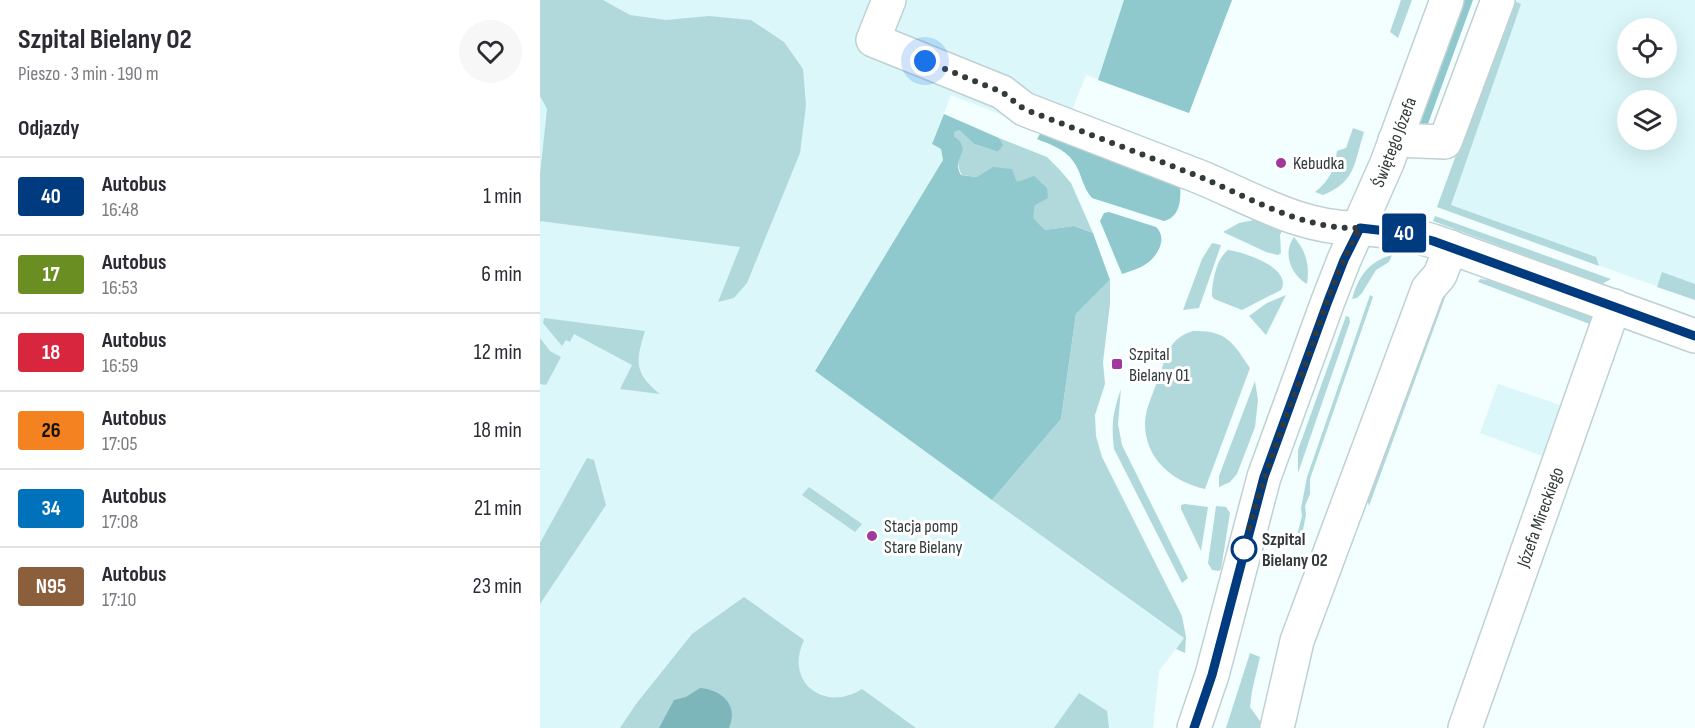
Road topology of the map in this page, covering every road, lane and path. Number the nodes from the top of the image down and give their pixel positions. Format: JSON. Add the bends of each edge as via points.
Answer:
{"nodes":[{"id":1,"x":889,"y":0,"type":"edge"},
{"id":2,"x":1447,"y":0,"type":"edge"},
{"id":3,"x":1498,"y":0,"type":"edge"},
{"id":4,"x":1395,"y":140,"type":"junction"},
{"id":5,"x":1360,"y":228,"type":"junction"},
{"id":6,"x":1451,"y":247,"type":"junction"},
{"id":7,"x":1614,"y":306,"type":"junction"},
{"id":8,"x":1695,"y":336,"type":"edge"},
{"id":9,"x":1194,"y":728,"type":"edge"},
{"id":10,"x":1277,"y":728,"type":"edge"},
{"id":11,"x":1465,"y":728,"type":"edge"}],
"edges":[{"from":1,"to":5,"type":"street","via":[[873,40],[1002,92],[1024,109],[1295,218],[1326,226]]},
{"from":2,"to":4,"type":"street","name":"Świętego Józefa"},
{"from":3,"to":4,"type":"street","via":[[1446,142]]},
{"from":4,"to":5,"type":"street","name":"Świętego Józefa"},
{"from":5,"to":6,"type":"street","via":[[1404,233]]},
{"from":5,"to":9,"type":"street","name":"Świętego Józefa","via":[[1332,290],[1264,477],[1212,675]]},
{"from":6,"to":7,"type":"street"},
{"from":6,"to":10,"type":"street","via":[[1440,275],[1428,289],[1300,633]]},
{"from":7,"to":8,"type":"street"},
{"from":7,"to":11,"type":"street","name":"Józefa Mireckiego"}]}
